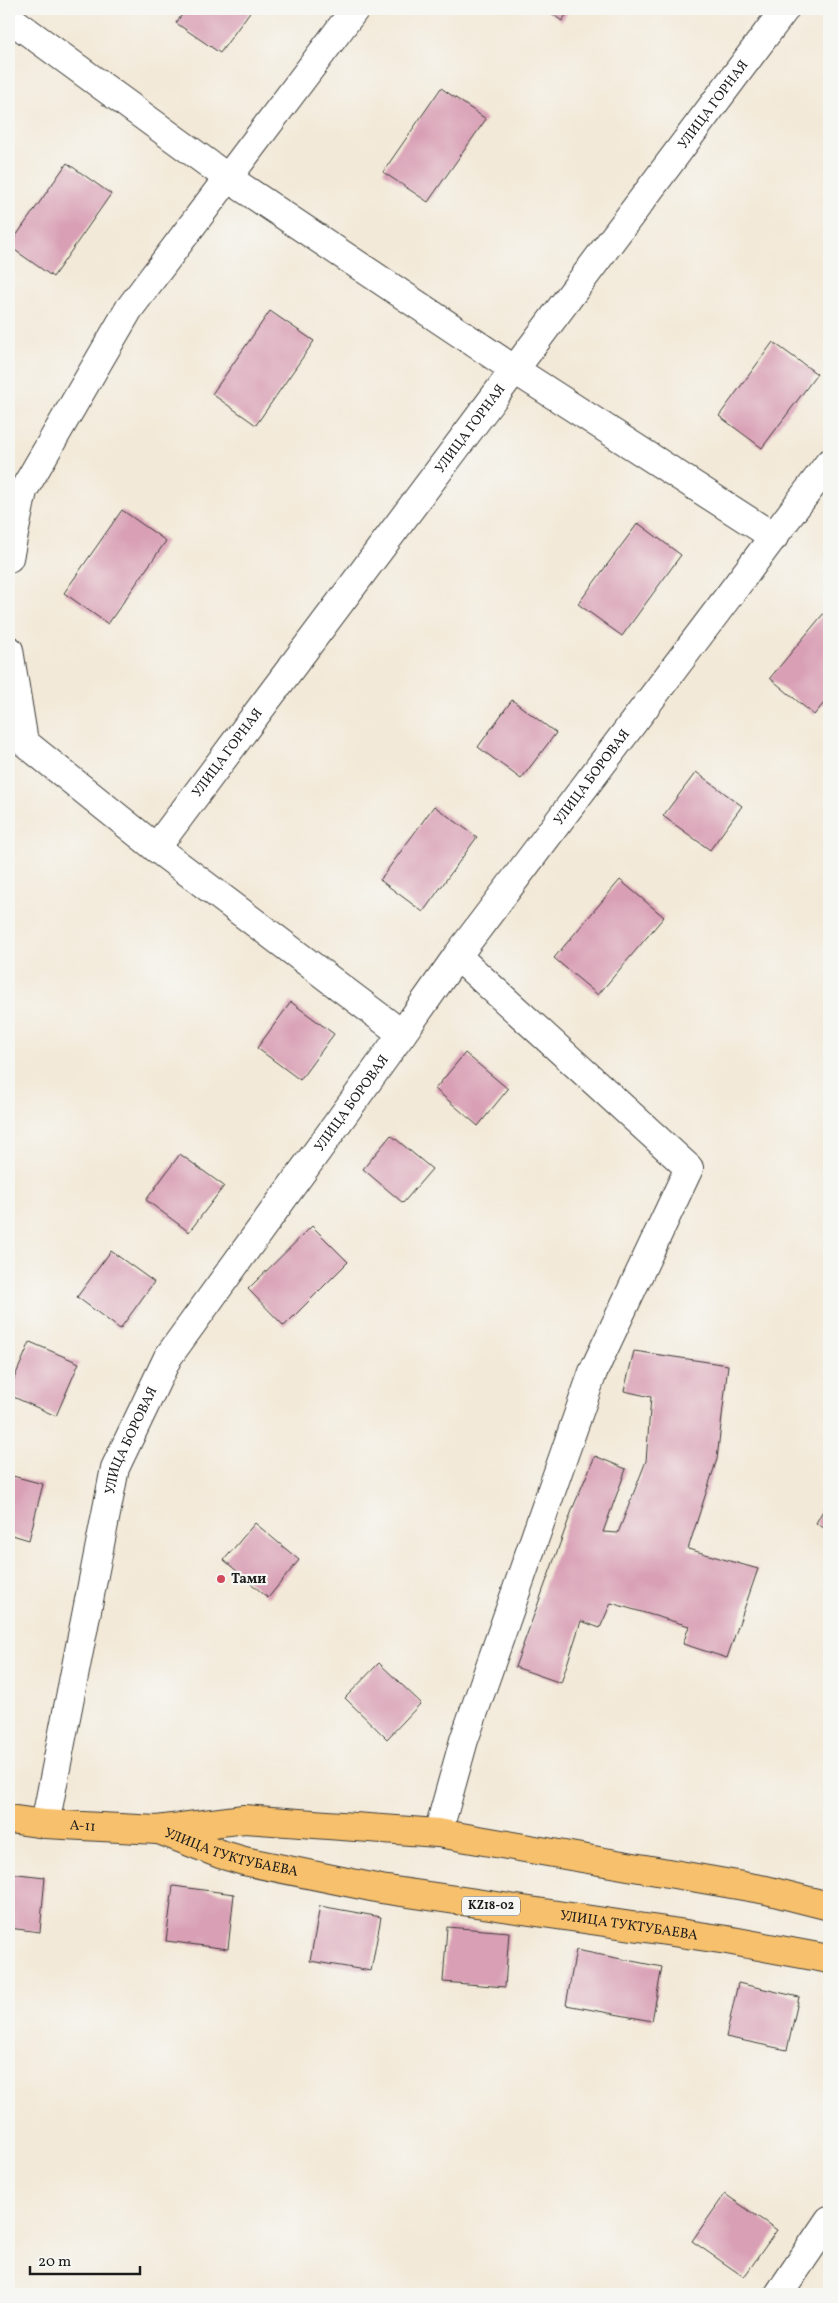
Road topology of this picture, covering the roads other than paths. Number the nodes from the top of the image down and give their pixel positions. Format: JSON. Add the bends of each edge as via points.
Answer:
{"nodes":[{"id":1,"x":355,"y":9,"type":"edge"},
{"id":2,"x":785,"y":9,"type":"edge"},
{"id":3,"x":9,"y":18,"type":"edge"},
{"id":4,"x":228,"y":178,"type":"junction"},
{"id":5,"x":515,"y":370,"type":"junction"},
{"id":6,"x":829,"y":463,"type":"edge"},
{"id":7,"x":774,"y":537,"type":"junction"},
{"id":8,"x":9,"y":558,"type":"edge"},
{"id":9,"x":9,"y":650,"type":"edge"},
{"id":10,"x":156,"y":848,"type":"junction"},
{"id":11,"x":457,"y":956,"type":"junction"},
{"id":12,"x":402,"y":1034,"type":"junction"},
{"id":13,"x":9,"y":1819,"type":"edge"},
{"id":14,"x":45,"y":1824,"type":"junction"},
{"id":15,"x":157,"y":1830,"type":"junction"},
{"id":16,"x":438,"y":1833,"type":"junction"},
{"id":17,"x":829,"y":1906,"type":"edge"},
{"id":18,"x":829,"y":1959,"type":"edge"},
{"id":19,"x":829,"y":2220,"type":"edge"},
{"id":20,"x":779,"y":2294,"type":"edge"}],
"edges":[{"from":1,"to":4,"type":"street"},
{"from":2,"to":5,"type":"street","name":"УЛИЦА ГОРНАЯ"},
{"from":3,"to":4,"type":"street"},
{"from":4,"to":5,"type":"street"},
{"from":4,"to":8,"type":"street","via":[[128,308],[23,491]]},
{"from":5,"to":7,"type":"street"},
{"from":5,"to":10,"type":"street","name":"УЛИЦА ГОРНАЯ"},
{"from":6,"to":7,"type":"street","name":"УЛИЦА БОРОВАЯ"},
{"from":7,"to":11,"type":"street","name":"УЛИЦА БОРОВАЯ"},
{"from":9,"to":10,"type":"street","via":[[24,742]]},
{"from":10,"to":12,"type":"street"},
{"from":11,"to":12,"type":"street","name":"УЛИЦА БОРОВАЯ"},
{"from":11,"to":16,"type":"street","via":[[689,1168],[593,1372],[464,1740]]},
{"from":12,"to":14,"type":"street","name":"УЛИЦА БОРОВАЯ","via":[[168,1357],[115,1468]]},
{"from":13,"to":14,"type":"highway","name":"А-11","number":"KZ18-02"},
{"from":14,"to":15,"type":"highway","name":"А-11","number":"KZ18-02"},
{"from":15,"to":16,"type":"highway","name":"УЛИЦА ТУКТУБАЕВА","number":"KZ18-02","via":[[244,1819]]},
{"from":15,"to":18,"type":"highway","name":"УЛИЦА ТУКТУБАЕВА","number":"KZ18-02","via":[[244,1862],[381,1889],[727,1940]]},
{"from":16,"to":17,"type":"highway","name":"УЛИЦА ТУКТУБАЕВА","number":"KZ18-02","via":[[766,1890]]},
{"from":19,"to":20,"type":"street"}]}
